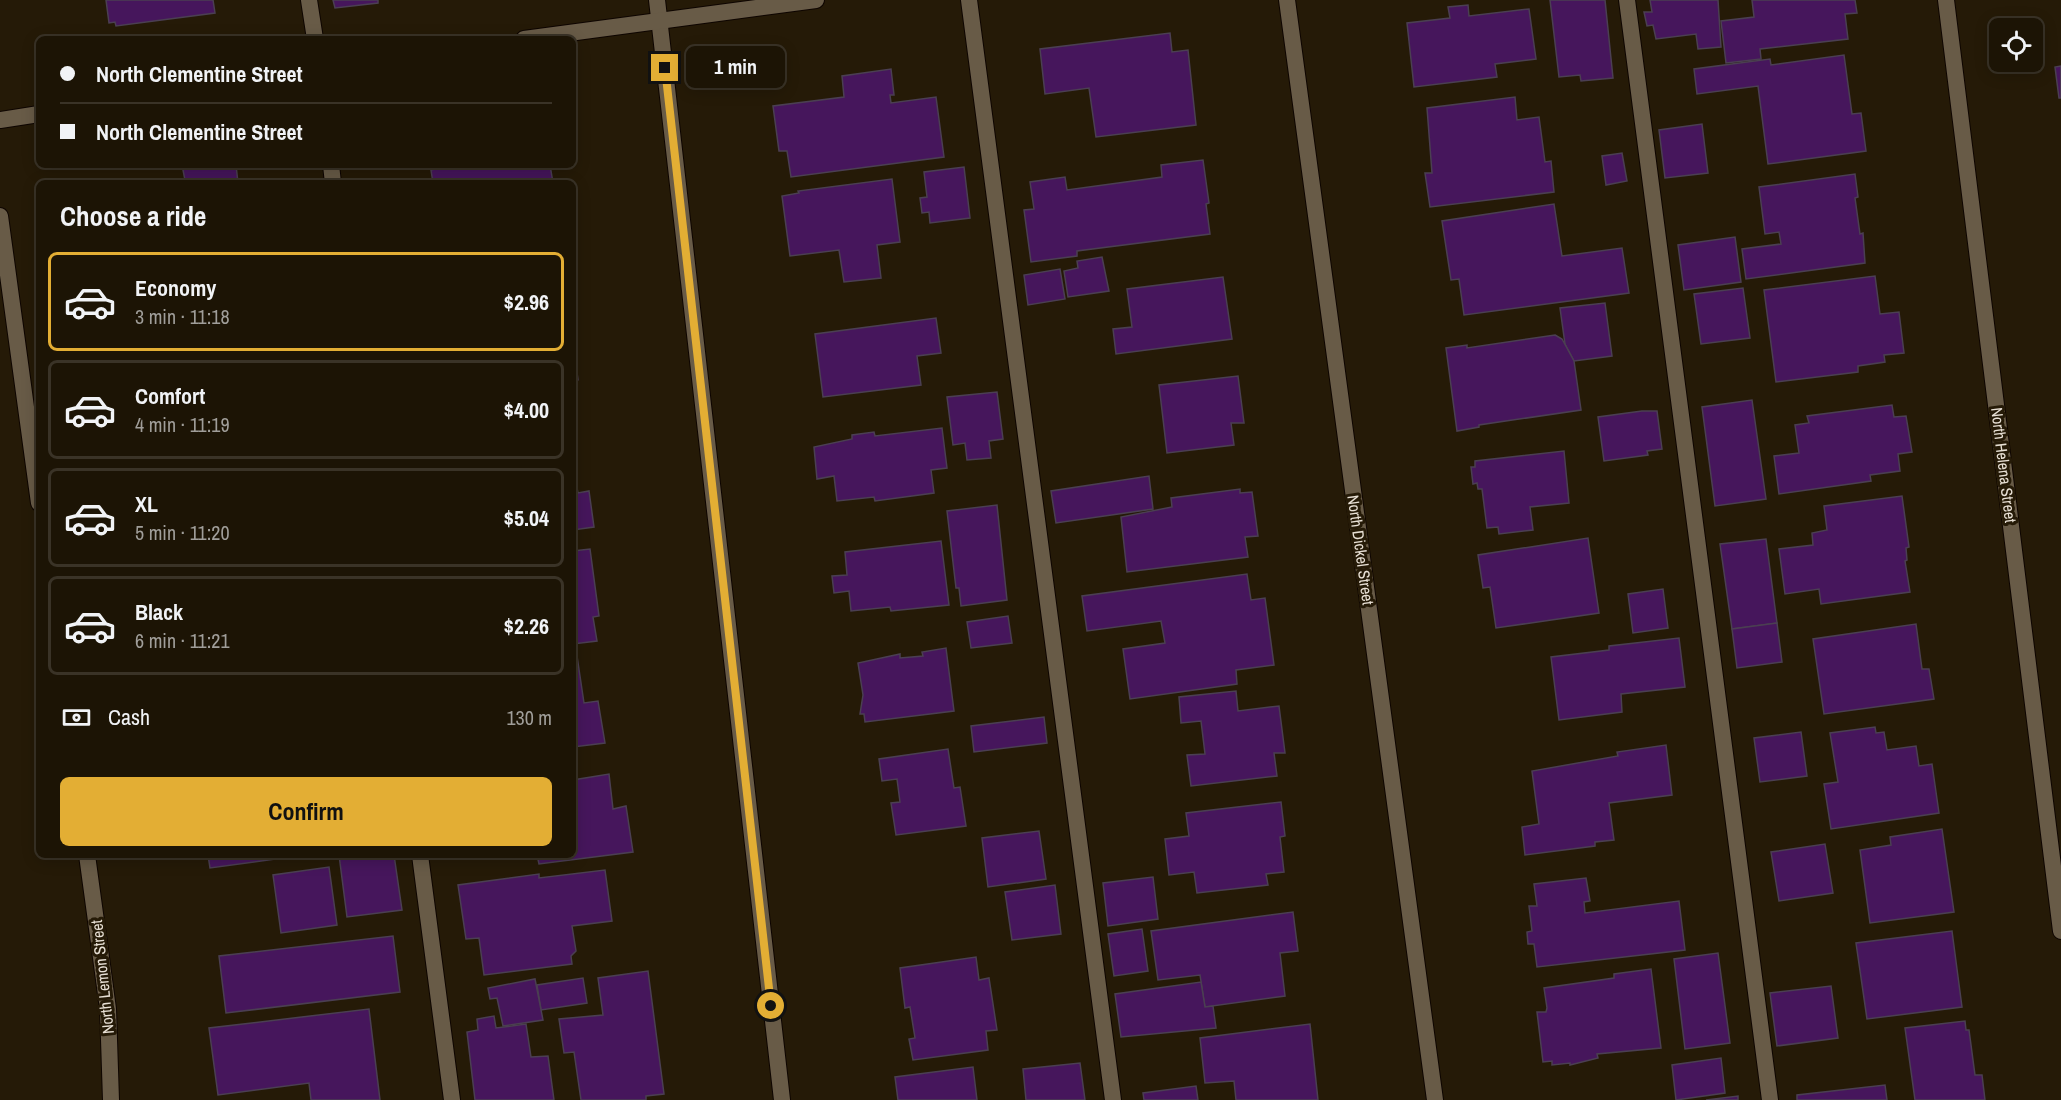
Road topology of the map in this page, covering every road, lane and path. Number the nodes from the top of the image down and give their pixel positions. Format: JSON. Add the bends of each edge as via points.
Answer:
{"nodes":[{"id":1,"x":309,"y":0,"type":"edge"},
{"id":2,"x":657,"y":0,"type":"edge"},
{"id":3,"x":816,"y":0,"type":"edge"},
{"id":4,"x":969,"y":0,"type":"edge"},
{"id":5,"x":1287,"y":0,"type":"edge"},
{"id":6,"x":1627,"y":0,"type":"edge"},
{"id":7,"x":1946,"y":0,"type":"edge"},
{"id":8,"x":660,"y":21,"type":"junction"},
{"id":9,"x":315,"y":36,"type":"edge"},
{"id":10,"x":547,"y":36,"type":"edge"},
{"id":11,"x":36,"y":114,"type":"edge"},
{"id":12,"x":0,"y":120,"type":"edge"},
{"id":13,"x":0,"y":216,"type":"edge"},
{"id":14,"x":36,"y":481,"type":"edge"},
{"id":15,"x":87,"y":858,"type":"edge"},
{"id":16,"x":420,"y":858,"type":"edge"},
{"id":17,"x":2061,"y":931,"type":"edge"},
{"id":18,"x":111,"y":1100,"type":"edge"},
{"id":19,"x":452,"y":1100,"type":"edge"},
{"id":20,"x":782,"y":1100,"type":"edge"},
{"id":21,"x":1113,"y":1100,"type":"edge"},
{"id":22,"x":1435,"y":1100,"type":"edge"},
{"id":23,"x":1770,"y":1100,"type":"edge"}],
"edges":[{"from":1,"to":9,"type":"street"},
{"from":2,"to":8,"type":"street"},
{"from":3,"to":8,"type":"street"},
{"from":4,"to":21,"type":"street"},
{"from":5,"to":22,"type":"street","name":"North Dickel Street"},
{"from":6,"to":23,"type":"street"},
{"from":7,"to":17,"type":"street","name":"North Helena Street"},
{"from":8,"to":10,"type":"street"},
{"from":8,"to":20,"type":"street"},
{"from":11,"to":12,"type":"street"},
{"from":13,"to":14,"type":"street"},
{"from":15,"to":18,"type":"street","name":"North Lemon Street","via":[[108,1009]]},
{"from":16,"to":19,"type":"street"}]}
